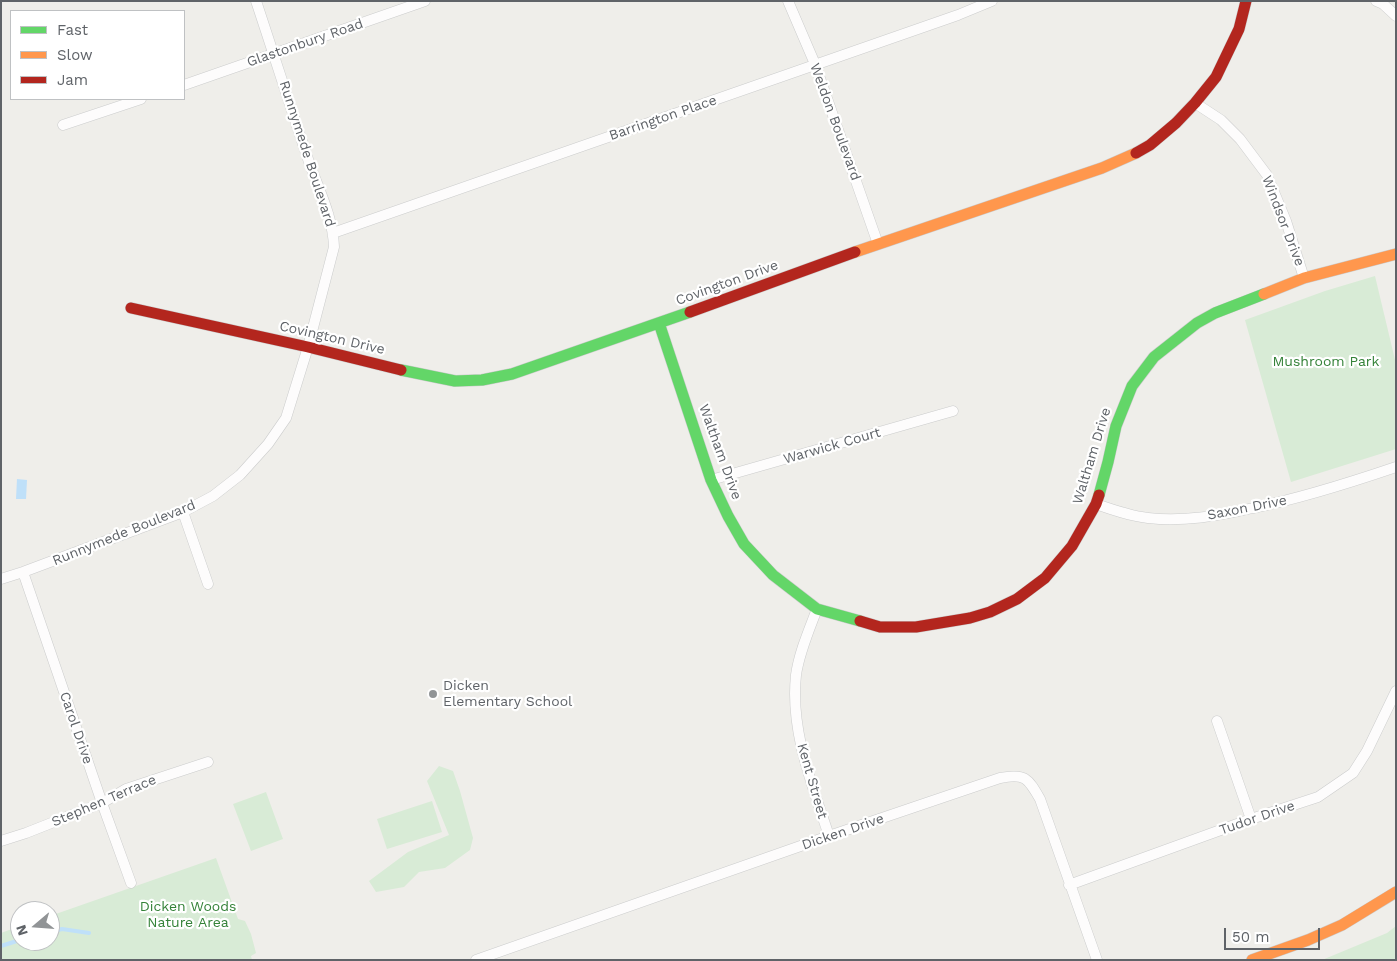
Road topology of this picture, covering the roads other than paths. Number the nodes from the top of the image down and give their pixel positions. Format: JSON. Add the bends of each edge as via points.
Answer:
{"nodes":[{"id":1,"x":256,"y":1,"type":"edge"},
{"id":2,"x":425,"y":1,"type":"edge"},
{"id":3,"x":788,"y":1,"type":"edge"},
{"id":4,"x":992,"y":1,"type":"edge"},
{"id":5,"x":1246,"y":1,"type":"edge"},
{"id":6,"x":1376,"y":1,"type":"edge"},
{"id":7,"x":1396,"y":16,"type":"edge"},
{"id":8,"x":274,"y":54,"type":"junction"},
{"id":9,"x":815,"y":64,"type":"junction"},
{"id":10,"x":185,"y":84,"type":"edge"},
{"id":11,"x":138,"y":100,"type":"edge"},
{"id":12,"x":1195,"y":103,"type":"junction"},
{"id":13,"x":62,"y":125,"type":"dead end"},
{"id":14,"x":333,"y":233,"type":"junction"},
{"id":15,"x":878,"y":244,"type":"junction"},
{"id":16,"x":1396,"y":254,"type":"edge"},
{"id":17,"x":1304,"y":278,"type":"junction"},
{"id":18,"x":131,"y":308,"type":"dead end"},
{"id":19,"x":659,"y":323,"type":"junction"},
{"id":20,"x":308,"y":347,"type":"junction"},
{"id":21,"x":953,"y":411,"type":"dead end"},
{"id":22,"x":1396,"y":467,"type":"edge"},
{"id":23,"x":711,"y":480,"type":"junction"},
{"id":24,"x":1096,"y":504,"type":"junction"},
{"id":25,"x":183,"y":512,"type":"junction"},
{"id":26,"x":23,"y":572,"type":"junction"},
{"id":27,"x":1,"y":579,"type":"edge"},
{"id":28,"x":208,"y":584,"type":"dead end"},
{"id":29,"x":817,"y":609,"type":"junction"},
{"id":30,"x":1396,"y":691,"type":"edge"},
{"id":31,"x":1217,"y":721,"type":"dead end"},
{"id":32,"x":208,"y":762,"type":"dead end"},
{"id":33,"x":102,"y":803,"type":"junction"},
{"id":34,"x":1251,"y":819,"type":"junction"},
{"id":35,"x":829,"y":836,"type":"junction"},
{"id":36,"x":1,"y":841,"type":"edge"},
{"id":37,"x":131,"y":883,"type":"dead end"},
{"id":38,"x":1070,"y":885,"type":"junction"},
{"id":39,"x":1396,"y":892,"type":"edge"},
{"id":40,"x":476,"y":960,"type":"edge"},
{"id":41,"x":1097,"y":960,"type":"edge"},
{"id":42,"x":1252,"y":960,"type":"edge"}],
"edges":[{"from":1,"to":8,"type":"street","name":"Runnymede Boulevard"},
{"from":2,"to":8,"type":"street","name":"Glastonbury Road"},
{"from":3,"to":9,"type":"street","name":"Weldon Boulevard"},
{"from":4,"to":9,"type":"street","name":"Barrington Place"},
{"from":5,"to":12,"type":"street","name":"Covington Drive","via":[[1239,29],[1216,77]]},
{"from":6,"to":7,"type":"street"},
{"from":8,"to":10,"type":"street","name":"Glastonbury Road"},
{"from":8,"to":14,"type":"street","name":"Runnymede Boulevard"},
{"from":9,"to":14,"type":"street","name":"Barrington Place"},
{"from":9,"to":15,"type":"street","name":"Weldon Boulevard"},
{"from":11,"to":13,"type":"street"},
{"from":12,"to":15,"type":"street","name":"Covington Drive","via":[[1150,145],[1126,158]]},
{"from":12,"to":17,"type":"street","name":"Windsor Drive","via":[[1221,120],[1267,175]]},
{"from":14,"to":20,"type":"street","name":"Runnymede Boulevard","via":[[334,247]]},
{"from":15,"to":19,"type":"street","name":"Covington Drive"},
{"from":16,"to":17,"type":"street","name":"Waltham Drive"},
{"from":17,"to":24,"type":"street","name":"Waltham Drive","via":[[1215,313],[1154,357],[1132,386],[1116,426]]},
{"from":18,"to":20,"type":"street","name":"Covington Drive"},
{"from":19,"to":20,"type":"street","name":"Covington Drive","via":[[512,374],[482,380],[416,374]]},
{"from":19,"to":23,"type":"street","name":"Waltham Drive"},
{"from":20,"to":25,"type":"street","name":"Runnymede Boulevard","via":[[286,418],[268,444],[240,475],[213,496]]},
{"from":21,"to":23,"type":"street","name":"Warwick Court"},
{"from":22,"to":24,"type":"street","name":"Saxon Drive","via":[[1295,499],[1223,515],[1179,520],[1146,518]]},
{"from":23,"to":29,"type":"street","name":"Waltham Drive","via":[[744,544],[773,575]]},
{"from":24,"to":29,"type":"street","name":"Waltham Drive","via":[[1072,546],[1044,578],[1017,599],[990,612],[916,627],[880,627]]},
{"from":25,"to":26,"type":"street","name":"Runnymede Boulevard"},
{"from":25,"to":28,"type":"street"},
{"from":26,"to":27,"type":"street","name":"Runnymede Boulevard"},
{"from":26,"to":33,"type":"street","name":"Carol Drive"},
{"from":29,"to":35,"type":"street","name":"Kent Street","via":[[796,675],[795,710],[803,756]]},
{"from":30,"to":34,"type":"street","name":"Tudor Drive","via":[[1353,773],[1318,797]]},
{"from":31,"to":34,"type":"street"},
{"from":32,"to":33,"type":"street","name":"Stephen Terrace","via":[[126,788]]},
{"from":33,"to":36,"type":"street","name":"Stephen Terrace"},
{"from":33,"to":37,"type":"street","name":"Carol Drive"},
{"from":34,"to":38,"type":"street","name":"Tudor Drive"},
{"from":35,"to":38,"type":"street","name":"Dicken Drive","via":[[1000,778],[1023,777],[1032,784],[1040,799]]},
{"from":35,"to":40,"type":"street","name":"Dicken Drive"},
{"from":38,"to":41,"type":"street","name":"Dicken Drive"},
{"from":39,"to":42,"type":"street","via":[[1342,925]]}]}
